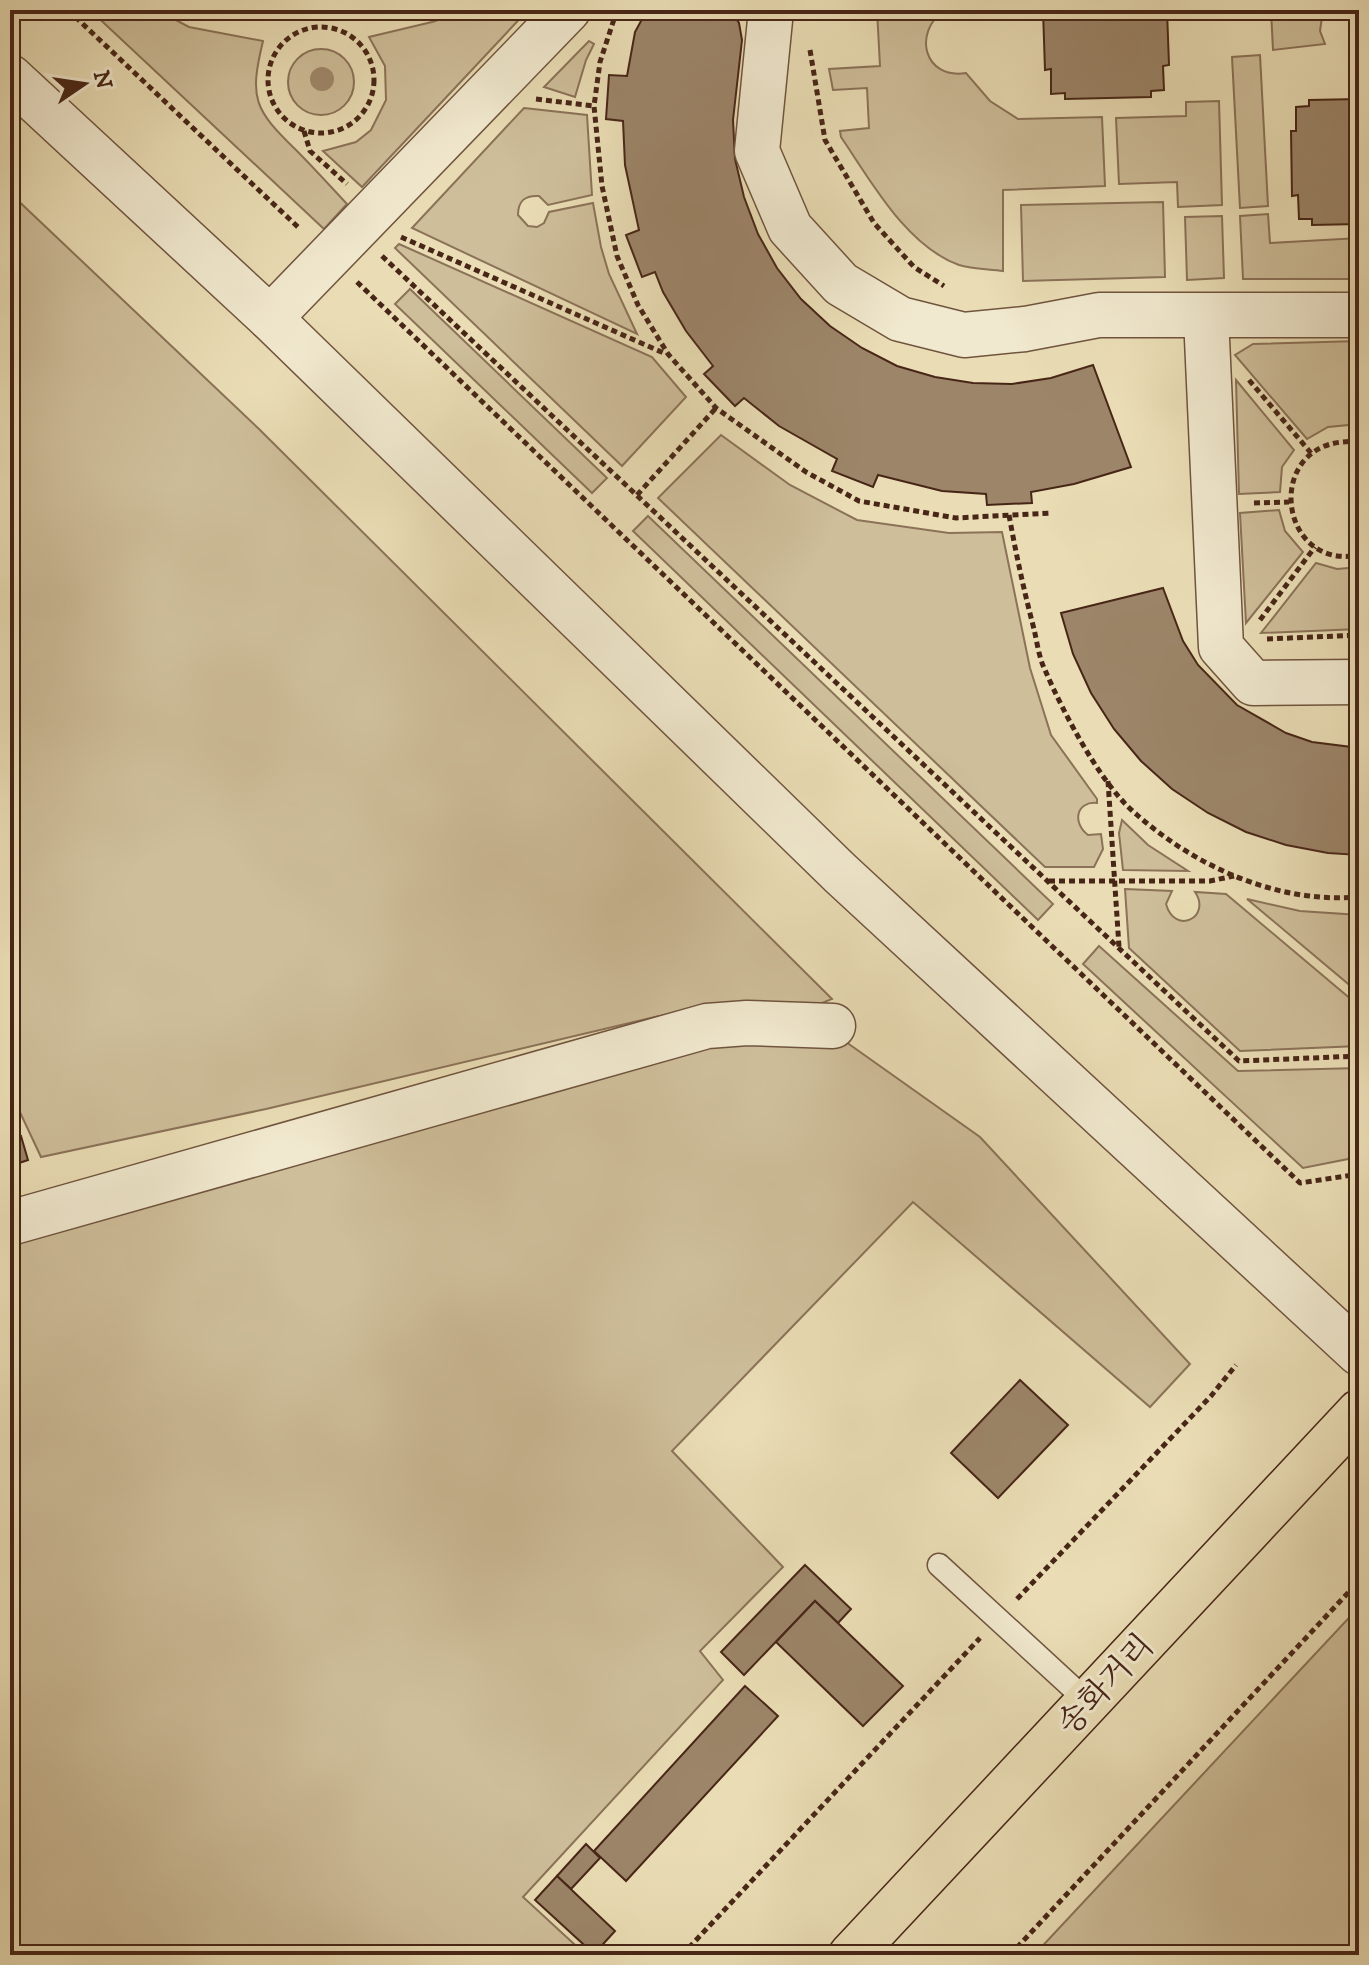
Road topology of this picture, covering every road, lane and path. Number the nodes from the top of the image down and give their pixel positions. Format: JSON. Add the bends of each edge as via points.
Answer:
{"nodes":[{"id":1,"x":68,"y":10,"type":"edge"},
{"id":2,"x":568,"y":10,"type":"edge"},
{"id":3,"x":617,"y":10,"type":"edge"},
{"id":4,"x":771,"y":10,"type":"edge"},
{"id":5,"x":808,"y":39,"type":"dead end"},
{"id":6,"x":10,"y":77,"type":"edge"},
{"id":7,"x":523,"y":98,"type":"dead end"},
{"id":8,"x":594,"y":106,"type":"junction"},
{"id":9,"x":304,"y":131,"type":"junction"},
{"id":10,"x":357,"y":227,"type":"junction"},
{"id":11,"x":948,"y":289,"type":"dead end"},
{"id":12,"x":1359,"y":315,"type":"edge"},
{"id":13,"x":1206,"y":317,"type":"junction"},
{"id":14,"x":270,"y":318,"type":"junction"},
{"id":15,"x":668,"y":354,"type":"junction"},
{"id":16,"x":1247,"y":376,"type":"dead end"},
{"id":17,"x":716,"y":408,"type":"junction"},
{"id":18,"x":1359,"y":442,"type":"edge"},
{"id":19,"x":1311,"y":453,"type":"junction"},
{"id":20,"x":637,"y":495,"type":"junction"},
{"id":21,"x":1289,"y":502,"type":"junction"},
{"id":22,"x":1245,"y":503,"type":"dead end"},
{"id":23,"x":1051,"y":513,"type":"dead end"},
{"id":24,"x":1009,"y":515,"type":"junction"},
{"id":25,"x":1315,"y":547,"type":"junction"},
{"id":26,"x":1359,"y":555,"type":"edge"},
{"id":27,"x":1254,"y":628,"type":"dead end"},
{"id":28,"x":1359,"y":682,"type":"edge"},
{"id":29,"x":1108,"y":780,"type":"junction"},
{"id":30,"x":1234,"y":876,"type":"junction"},
{"id":31,"x":1048,"y":881,"type":"junction"},
{"id":32,"x":1114,"y":881,"type":"junction"},
{"id":33,"x":1359,"y":897,"type":"edge"},
{"id":34,"x":1119,"y":948,"type":"junction"},
{"id":35,"x":833,"y":1026,"type":"dead end"},
{"id":36,"x":1359,"y":1056,"type":"edge"},
{"id":37,"x":1359,"y":1167,"type":"edge"},
{"id":38,"x":1359,"y":1174,"type":"edge"},
{"id":39,"x":1351,"y":1175,"type":"junction"},
{"id":40,"x":10,"y":1223,"type":"edge"},
{"id":41,"x":1359,"y":1353,"type":"edge"},
{"id":42,"x":1236,"y":1365,"type":"dead end"},
{"id":43,"x":1359,"y":1412,"type":"edge"},
{"id":44,"x":939,"y":1565,"type":"dead end"},
{"id":45,"x":1358,"y":1583,"type":"edge"},
{"id":46,"x":1011,"y":1605,"type":"dead end"},
{"id":47,"x":987,"y":1631,"type":"dead end"},
{"id":48,"x":1088,"y":1702,"type":"junction"},
{"id":49,"x":682,"y":1955,"type":"edge"},
{"id":50,"x":851,"y":1955,"type":"edge"},
{"id":51,"x":1010,"y":1955,"type":"edge"}],
"edges":[{"from":1,"to":10,"type":"path"},
{"from":2,"to":10,"type":"street"},
{"from":3,"to":8,"type":"path","via":[[600,62]]},
{"from":4,"to":13,"type":"street","via":[[757,151],[790,228],[841,284],[900,319],[964,335],[1099,315]]},
{"from":5,"to":11,"type":"path","via":[[825,140],[874,223],[914,267]]},
{"from":6,"to":14,"type":"street"},
{"from":7,"to":8,"type":"path"},
{"from":8,"to":15,"type":"path","via":[[602,186],[617,256]]},
{"from":9,"to":9,"type":"path","via":[[336,131],[357,118],[371,98],[372,65],[365,50],[339,31],[322,27],[291,37],[271,63],[268,79],[278,111]]},
{"from":9,"to":10,"type":"path","via":[[310,151]]},
{"from":10,"to":14,"type":"street"},
{"from":10,"to":15,"type":"path"},
{"from":10,"to":20,"type":"path"},
{"from":10,"to":39,"type":"path","via":[[1300,1183]]},
{"from":12,"to":13,"type":"street"},
{"from":13,"to":28,"type":"street","via":[[1221,647],[1253,683]]},
{"from":14,"to":41,"type":"street","via":[[840,873]]},
{"from":15,"to":17,"type":"path"},
{"from":16,"to":19,"type":"path"},
{"from":17,"to":20,"type":"path"},
{"from":17,"to":24,"type":"path","via":[[806,472],[859,501],[956,518]]},
{"from":18,"to":19,"type":"path","via":[[1327,445]]},
{"from":19,"to":21,"type":"path","via":[[1291,484]]},
{"from":20,"to":31,"type":"path"},
{"from":21,"to":22,"type":"path"},
{"from":21,"to":25,"type":"path","via":[[1302,535]]},
{"from":23,"to":24,"type":"path"},
{"from":24,"to":29,"type":"path","via":[[1043,668]]},
{"from":25,"to":26,"type":"path","via":[[1332,555]]},
{"from":25,"to":27,"type":"path"},
{"from":29,"to":30,"type":"path","via":[[1134,813],[1199,859]]},
{"from":29,"to":32,"type":"path"},
{"from":30,"to":32,"type":"path"},
{"from":30,"to":33,"type":"path","via":[[1256,886],[1337,899]]},
{"from":31,"to":32,"type":"path"},
{"from":31,"to":34,"type":"path"},
{"from":32,"to":34,"type":"path"},
{"from":34,"to":36,"type":"path","via":[[1239,1061]]},
{"from":35,"to":40,"type":"street","via":[[707,1026]]},
{"from":37,"to":39,"type":"path"},
{"from":38,"to":39,"type":"path"},
{"from":42,"to":46,"type":"path"},
{"from":43,"to":48,"type":"main road","name":"송화거리"},
{"from":44,"to":48,"type":"lane"},
{"from":45,"to":51,"type":"path"},
{"from":47,"to":49,"type":"path"},
{"from":48,"to":50,"type":"main road","name":"송화거리"}]}
